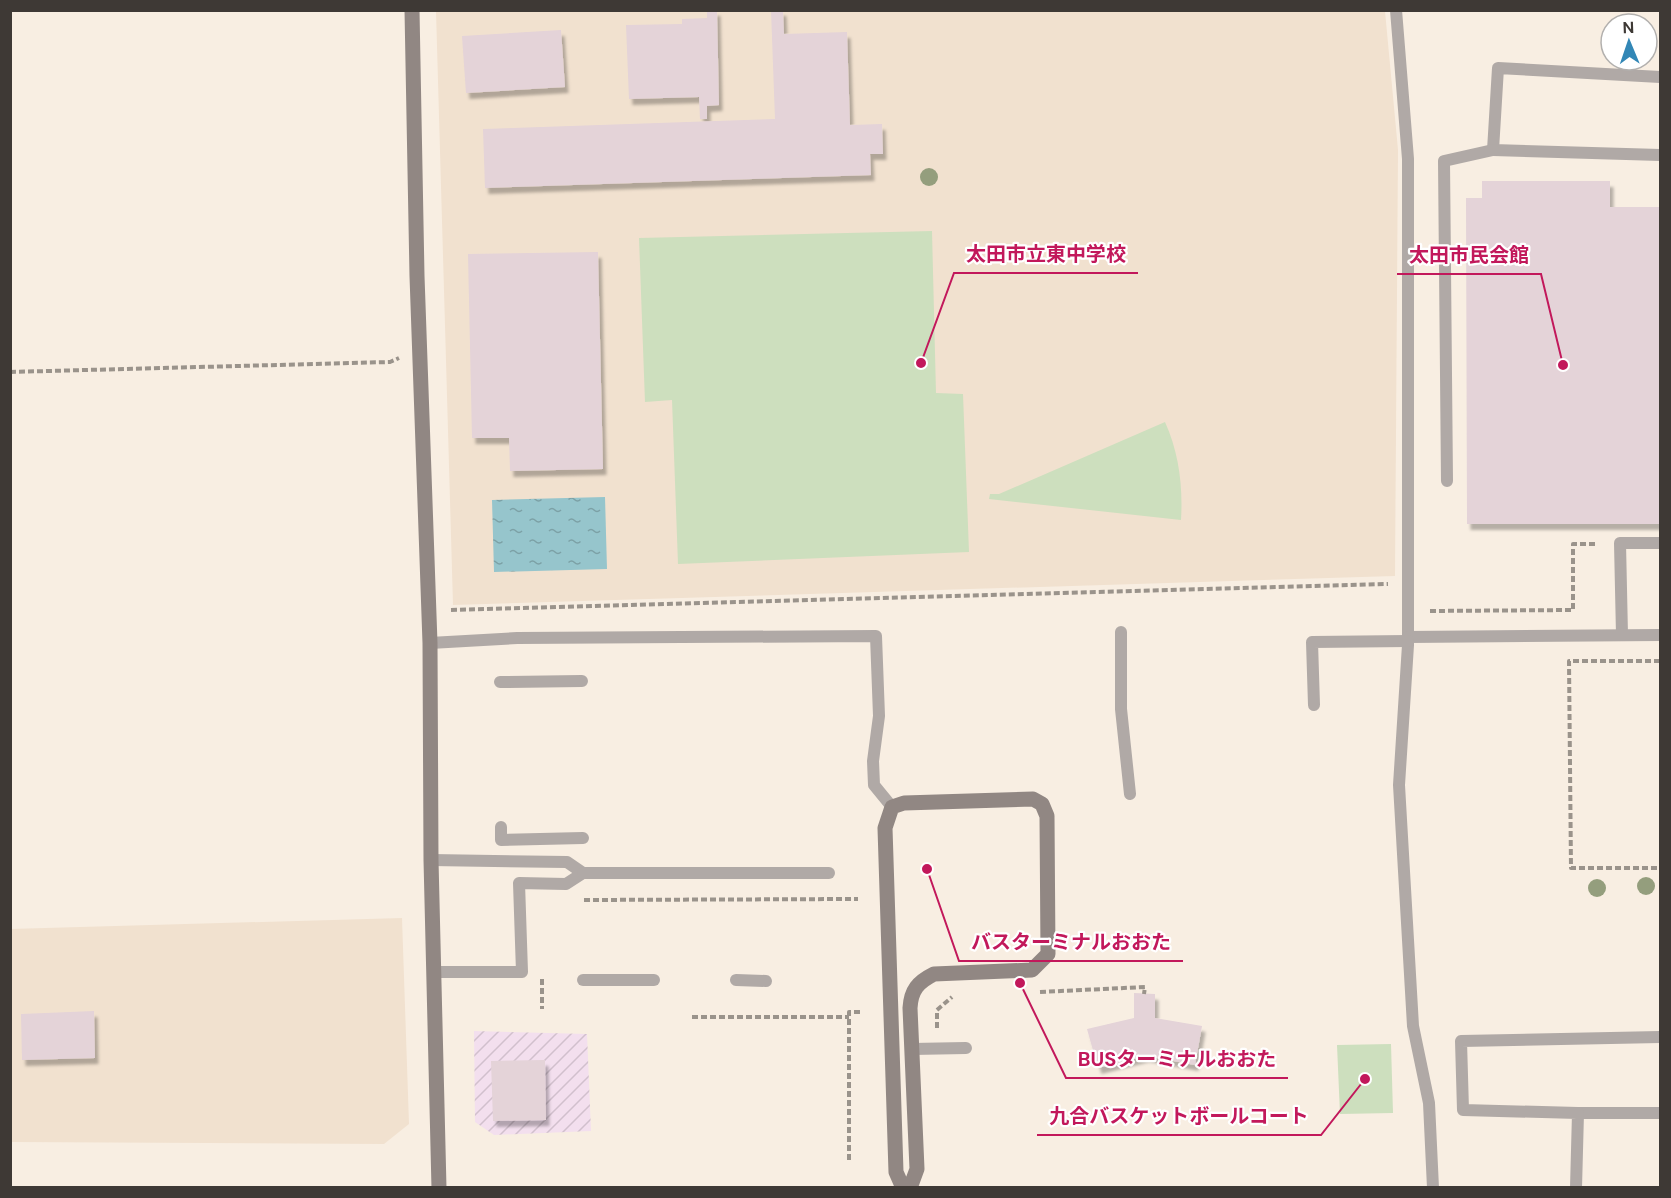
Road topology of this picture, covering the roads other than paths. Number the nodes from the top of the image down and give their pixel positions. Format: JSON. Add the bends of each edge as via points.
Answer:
{"nodes":[{"id":1,"x":412,"y":10,"type":"edge"},
{"id":2,"x":1396,"y":10,"type":"edge"},
{"id":3,"x":1660,"y":77,"type":"edge"},
{"id":4,"x":1493,"y":150,"type":"junction"},
{"id":5,"x":1660,"y":155,"type":"edge"},
{"id":6,"x":1447,"y":481,"type":"dead end"},
{"id":7,"x":1660,"y":543,"type":"edge"},
{"id":8,"x":1121,"y":632,"type":"dead end"},
{"id":9,"x":1622,"y":635,"type":"junction"},
{"id":10,"x":1660,"y":635,"type":"edge"},
{"id":11,"x":1408,"y":639,"type":"junction"},
{"id":12,"x":430,"y":643,"type":"junction"},
{"id":13,"x":582,"y":681,"type":"dead end"},
{"id":14,"x":500,"y":682,"type":"dead end"},
{"id":15,"x":1314,"y":705,"type":"dead end"},
{"id":16,"x":1130,"y":794,"type":"dead end"},
{"id":17,"x":892,"y":807,"type":"junction"},
{"id":18,"x":501,"y":827,"type":"dead end"},
{"id":19,"x":583,"y":838,"type":"dead end"},
{"id":20,"x":431,"y":860,"type":"junction"},
{"id":21,"x":583,"y":873,"type":"junction"},
{"id":22,"x":829,"y":873,"type":"dead end"},
{"id":23,"x":433,"y":972,"type":"junction"},
{"id":24,"x":583,"y":980,"type":"dead end"},
{"id":25,"x":654,"y":980,"type":"dead end"},
{"id":26,"x":736,"y":980,"type":"dead end"},
{"id":27,"x":766,"y":981,"type":"dead end"},
{"id":28,"x":1660,"y":1037,"type":"edge"},
{"id":29,"x":966,"y":1048,"type":"dead end"},
{"id":30,"x":912,"y":1049,"type":"junction"},
{"id":31,"x":1578,"y":1113,"type":"junction"},
{"id":32,"x":1660,"y":1113,"type":"edge"},
{"id":33,"x":439,"y":1188,"type":"edge"},
{"id":34,"x":903,"y":1188,"type":"edge"},
{"id":35,"x":910,"y":1188,"type":"edge"},
{"id":36,"x":1433,"y":1188,"type":"edge"},
{"id":37,"x":1576,"y":1188,"type":"edge"}],
"edges":[{"from":1,"to":12,"type":"street"},
{"from":2,"to":11,"type":"lane","via":[[1408,159]]},
{"from":3,"to":4,"type":"lane","via":[[1498,68]]},
{"from":4,"to":5,"type":"lane"},
{"from":4,"to":6,"type":"lane","via":[[1444,161]]},
{"from":7,"to":9,"type":"lane","via":[[1620,543]]},
{"from":8,"to":16,"type":"lane","via":[[1121,708]]},
{"from":9,"to":10,"type":"lane"},
{"from":9,"to":11,"type":"lane"},
{"from":11,"to":15,"type":"lane","via":[[1312,642]]},
{"from":11,"to":36,"type":"lane","via":[[1399,785],[1413,1026],[1429,1103]]},
{"from":12,"to":17,"type":"lane","via":[[527,638],[876,636],[879,716],[873,753],[874,785]]},
{"from":12,"to":20,"type":"street"},
{"from":13,"to":14,"type":"lane"},
{"from":17,"to":30,"type":"street","via":[[904,803],[1033,798],[1042,804],[1047,816],[1048,954],[1032,970],[934,974],[922,980],[910,999]]},
{"from":17,"to":34,"type":"street","via":[[885,828],[896,1172]]},
{"from":18,"to":19,"type":"lane","via":[[501,840]]},
{"from":20,"to":21,"type":"lane","via":[[567,862]]},
{"from":20,"to":23,"type":"street"},
{"from":21,"to":22,"type":"lane"},
{"from":21,"to":23,"type":"lane","via":[[566,884],[519,883],[522,972]]},
{"from":23,"to":33,"type":"street"},
{"from":24,"to":25,"type":"lane"},
{"from":26,"to":27,"type":"lane"},
{"from":28,"to":31,"type":"lane","via":[[1461,1041],[1463,1110]]},
{"from":29,"to":30,"type":"lane"},
{"from":30,"to":35,"type":"street","via":[[916,1169]]},
{"from":31,"to":32,"type":"lane"},
{"from":31,"to":37,"type":"lane"}]}
